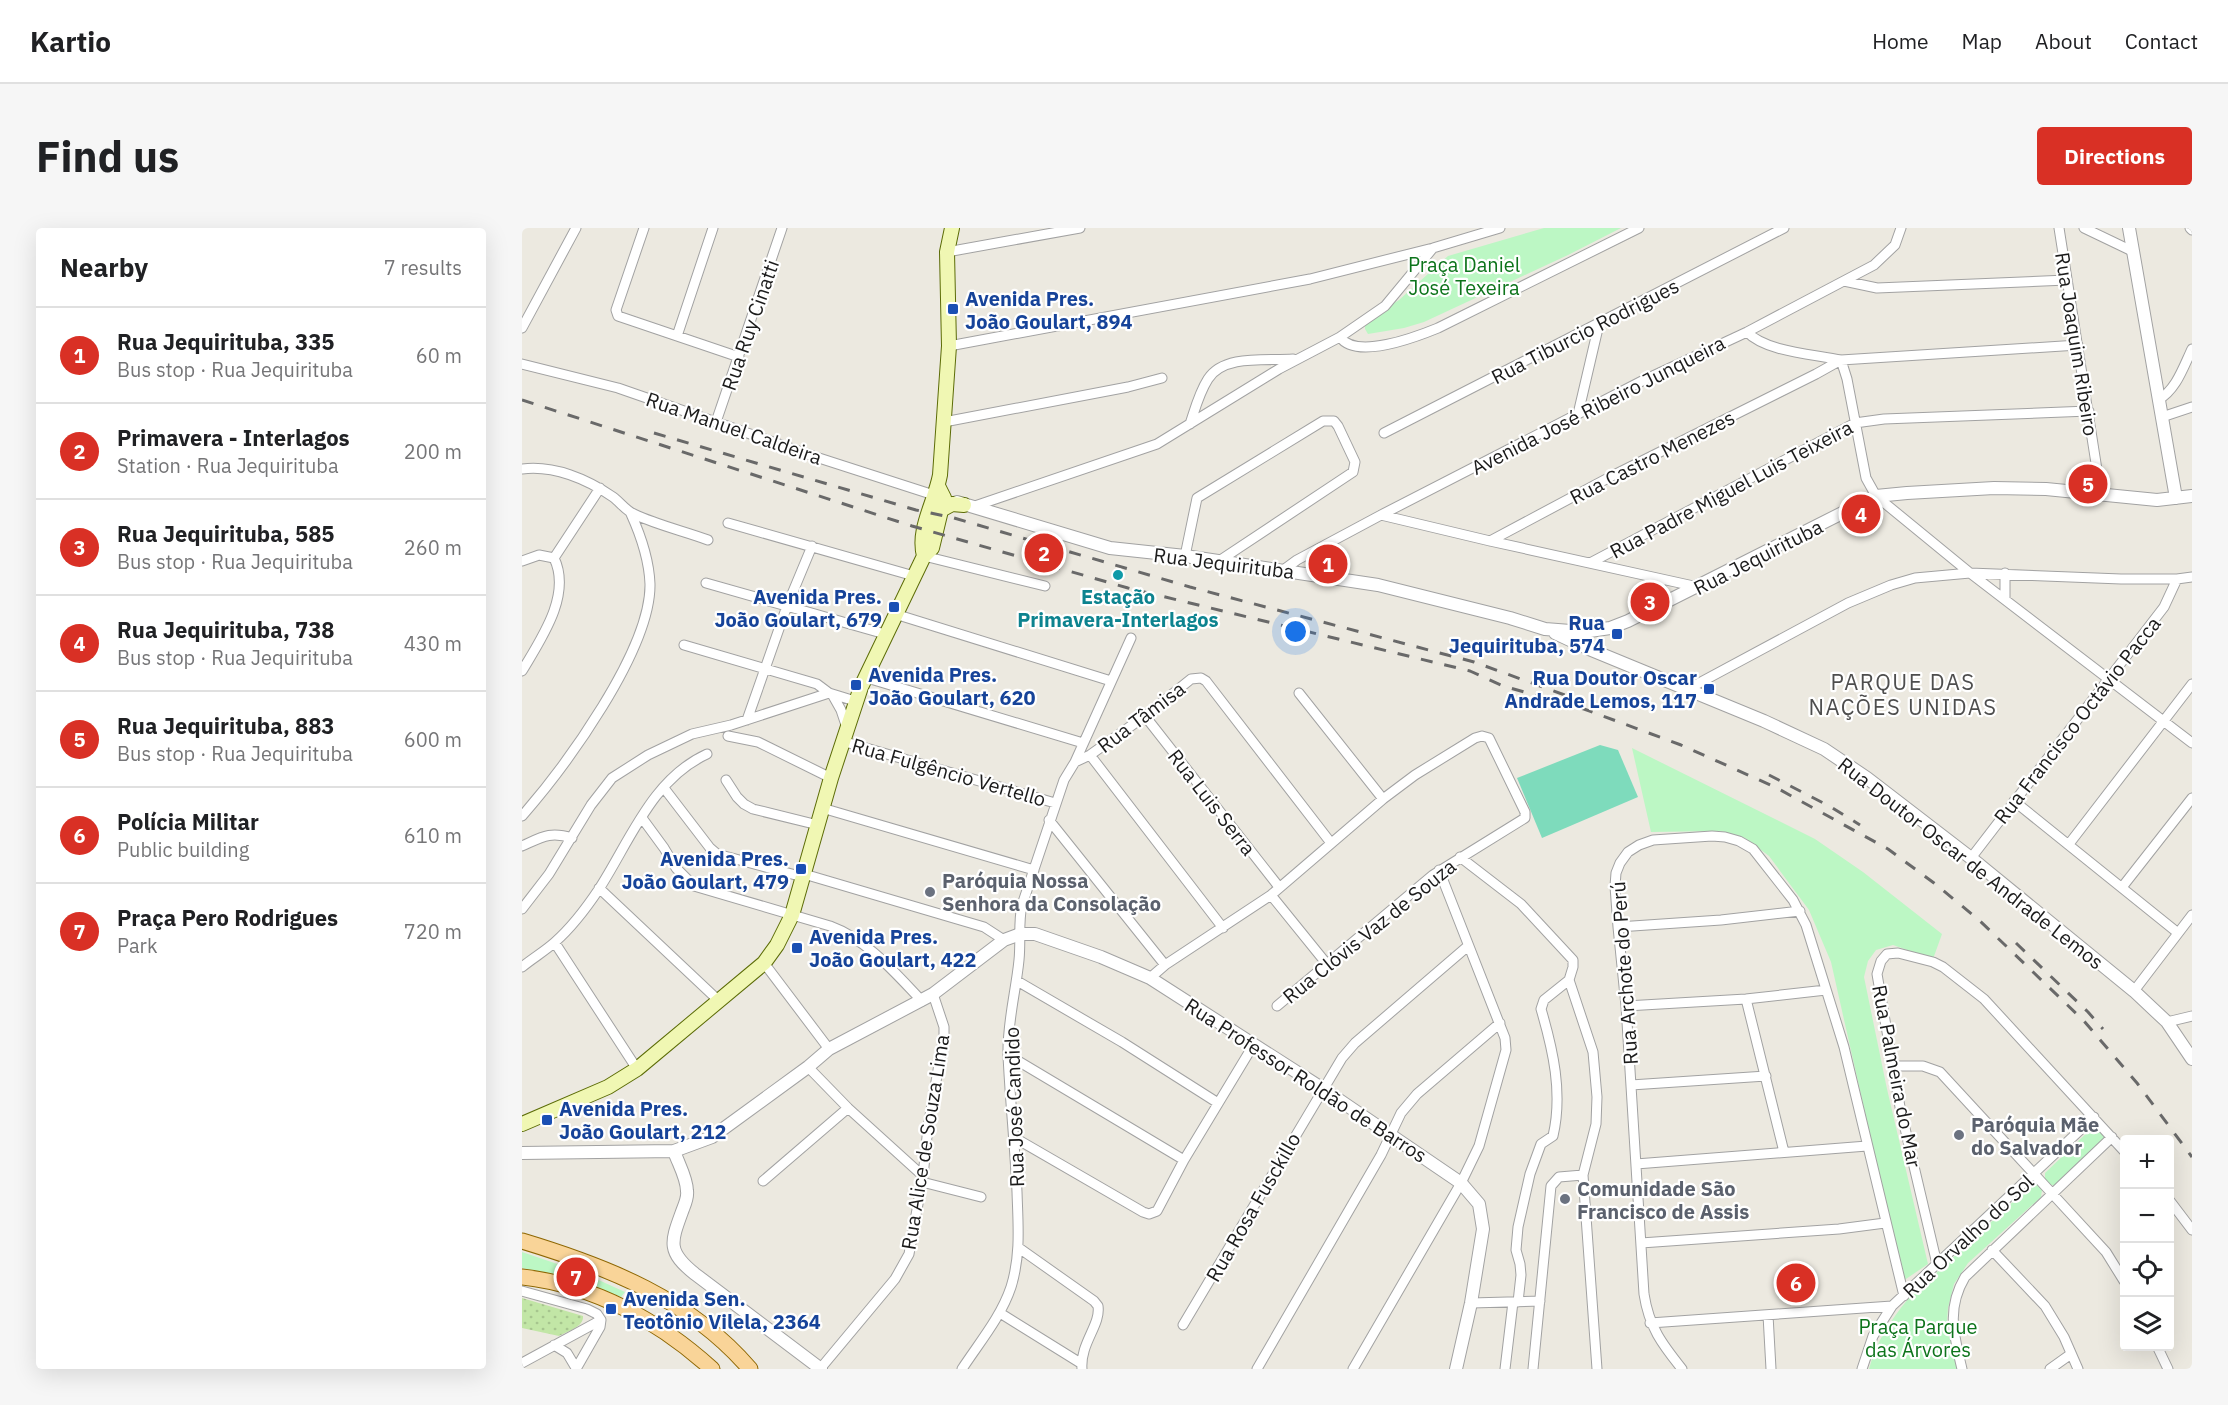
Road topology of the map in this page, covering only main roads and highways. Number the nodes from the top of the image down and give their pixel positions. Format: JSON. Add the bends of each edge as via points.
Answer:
{"nodes":[{"id":1,"x":952,"y":228,"type":"edge"},
{"id":2,"x":939,"y":497,"type":"junction"},
{"id":3,"x":968,"y":506,"type":"road end"},
{"id":4,"x":522,"y":1124,"type":"edge"},
{"id":5,"x":522,"y":1241,"type":"edge"},
{"id":6,"x":522,"y":1277,"type":"edge"},
{"id":7,"x":712,"y":1369,"type":"edge"},
{"id":8,"x":750,"y":1369,"type":"edge"}],
"edges":[{"from":1,"to":2,"type":"main road","via":[[947,252],[949,346]]},
{"from":2,"to":3,"type":"main road"},
{"from":2,"to":4,"type":"main road","via":[[932,548],[924,556],[864,677],[792,915],[777,945],[764,963],[637,1069],[608,1087]]},
{"from":5,"to":8,"type":"main road","via":[[580,1259],[673,1303],[713,1333]]},
{"from":6,"to":7,"type":"main road","via":[[575,1288],[632,1312]]}]}
